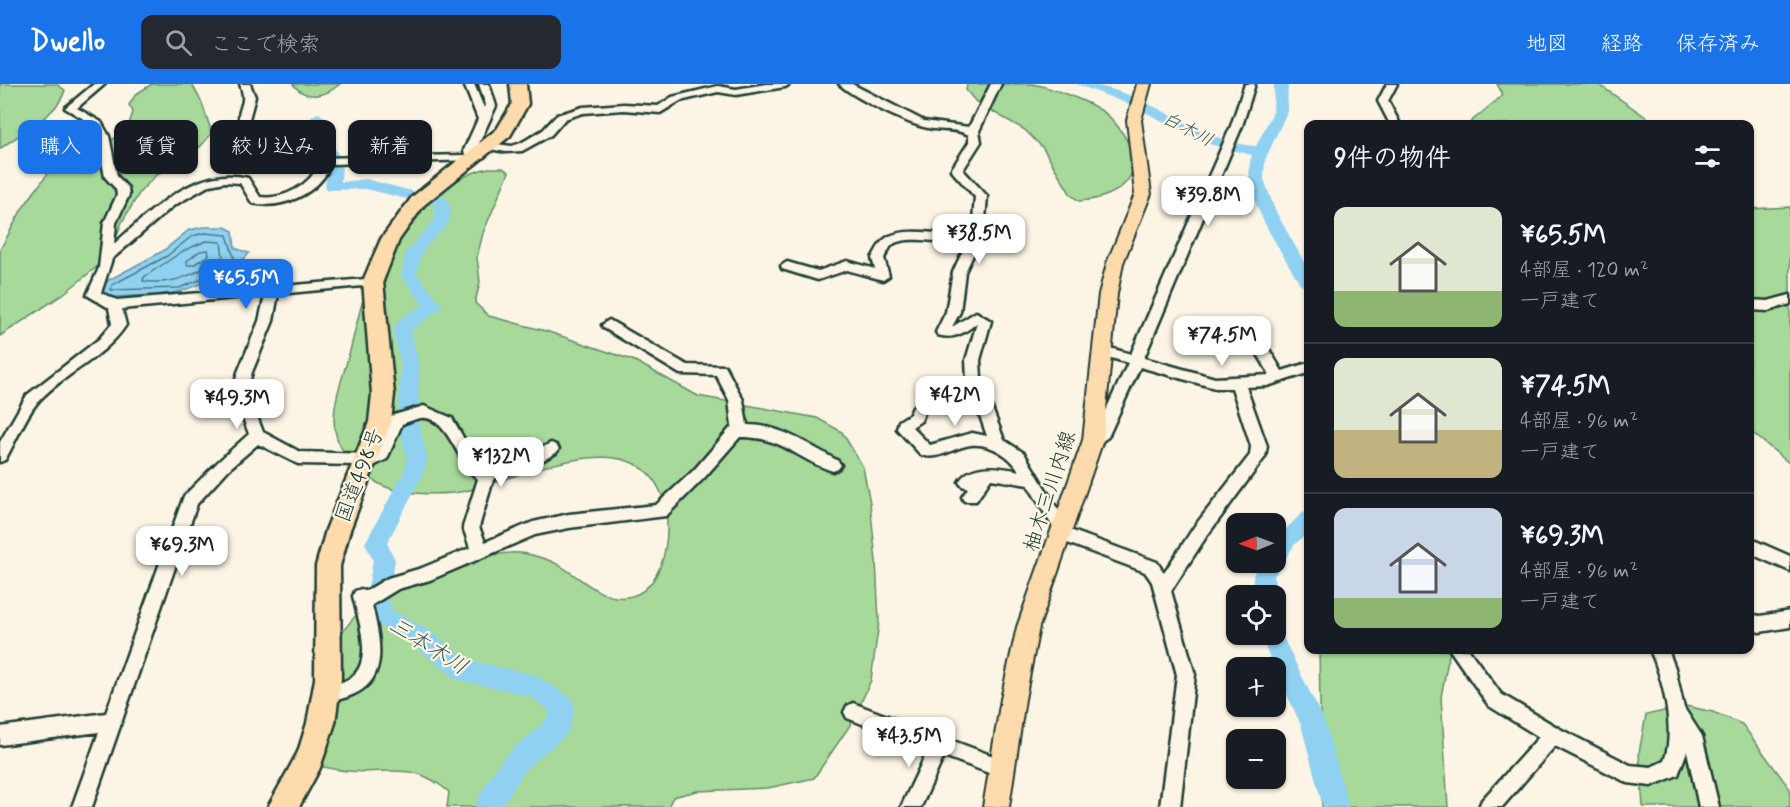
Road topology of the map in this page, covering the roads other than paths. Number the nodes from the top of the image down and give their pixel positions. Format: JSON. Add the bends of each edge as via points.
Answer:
{"nodes":[{"id":1,"x":100,"y":84,"type":"edge"},
{"id":2,"x":245,"y":84,"type":"edge"},
{"id":3,"x":469,"y":84,"type":"edge"},
{"id":4,"x":484,"y":84,"type":"edge"},
{"id":5,"x":518,"y":84,"type":"edge"},
{"id":6,"x":784,"y":84,"type":"edge"},
{"id":7,"x":844,"y":84,"type":"edge"},
{"id":8,"x":996,"y":84,"type":"edge"},
{"id":9,"x":1144,"y":84,"type":"edge"},
{"id":10,"x":1250,"y":84,"type":"edge"},
{"id":11,"x":1392,"y":84,"type":"edge"},
{"id":12,"x":717,"y":87,"type":"edge"},
{"id":13,"x":483,"y":119,"type":"junction"},
{"id":14,"x":244,"y":120,"type":"edge"},
{"id":15,"x":1393,"y":120,"type":"edge"},
{"id":16,"x":973,"y":131,"type":"junction"},
{"id":17,"x":480,"y":152,"type":"junction"},
{"id":18,"x":336,"y":160,"type":"edge"},
{"id":19,"x":320,"y":174,"type":"edge"},
{"id":20,"x":972,"y":244,"type":"junction"},
{"id":21,"x":106,"y":258,"type":"junction"},
{"id":22,"x":787,"y":266,"type":"dead end"},
{"id":23,"x":373,"y":281,"type":"junction"},
{"id":24,"x":272,"y":292,"type":"junction"},
{"id":25,"x":1790,"y":299,"type":"edge"},
{"id":26,"x":115,"y":305,"type":"junction"},
{"id":27,"x":1754,"y":305,"type":"edge"},
{"id":28,"x":609,"y":325,"type":"dead end"},
{"id":29,"x":1250,"y":329,"type":"dead end"},
{"id":30,"x":1103,"y":351,"type":"junction"},
{"id":31,"x":1137,"y":361,"type":"junction"},
{"id":32,"x":1304,"y":369,"type":"edge"},
{"id":33,"x":1279,"y":377,"type":"junction"},
{"id":34,"x":1237,"y":382,"type":"junction"},
{"id":35,"x":918,"y":411,"type":"dead end"},
{"id":36,"x":737,"y":430,"type":"junction"},
{"id":37,"x":257,"y":436,"type":"junction"},
{"id":38,"x":1093,"y":440,"type":"junction"},
{"id":39,"x":998,"y":444,"type":"junction"},
{"id":40,"x":551,"y":449,"type":"dead end"},
{"id":41,"x":0,"y":456,"type":"edge"},
{"id":42,"x":366,"y":462,"type":"junction"},
{"id":43,"x":833,"y":465,"type":"dead end"},
{"id":44,"x":486,"y":477,"type":"junction"},
{"id":45,"x":1032,"y":480,"type":"junction"},
{"id":46,"x":968,"y":489,"type":"dead end"},
{"id":47,"x":1061,"y":531,"type":"junction"},
{"id":48,"x":1754,"y":547,"type":"edge"},
{"id":49,"x":480,"y":552,"type":"junction"},
{"id":50,"x":1790,"y":564,"type":"edge"},
{"id":51,"x":1162,"y":589,"type":"junction"},
{"id":52,"x":1790,"y":619,"type":"edge"},
{"id":53,"x":1754,"y":623,"type":"edge"},
{"id":54,"x":1462,"y":654,"type":"edge"},
{"id":55,"x":1662,"y":654,"type":"edge"},
{"id":56,"x":326,"y":694,"type":"junction"},
{"id":57,"x":1674,"y":708,"type":"junction"},
{"id":58,"x":853,"y":712,"type":"dead end"},
{"id":59,"x":112,"y":721,"type":"junction"},
{"id":60,"x":1553,"y":735,"type":"junction"},
{"id":61,"x":0,"y":736,"type":"edge"},
{"id":62,"x":940,"y":745,"type":"junction"},
{"id":63,"x":1002,"y":769,"type":"junction"},
{"id":64,"x":286,"y":806,"type":"edge"},
{"id":65,"x":82,"y":807,"type":"edge"},
{"id":66,"x":911,"y":807,"type":"edge"},
{"id":67,"x":996,"y":807,"type":"edge"},
{"id":68,"x":1170,"y":807,"type":"edge"},
{"id":69,"x":1489,"y":807,"type":"edge"},
{"id":70,"x":1709,"y":807,"type":"edge"}],
"edges":[{"from":1,"to":21,"type":"street","via":[[70,108],[96,122],[103,136],[111,177],[122,188],[123,195],[110,223]]},
{"from":2,"to":14,"type":"street","via":[[250,97]]},
{"from":3,"to":13,"type":"street"},
{"from":4,"to":13,"type":"street","via":[[491,106]]},
{"from":5,"to":17,"type":"highway","name":"国道498号","via":[[520,104],[514,118]]},
{"from":6,"to":12,"type":"street","via":[[736,92]]},
{"from":7,"to":16,"type":"street","via":[[919,123],[937,128],[967,127]]},
{"from":8,"to":16,"type":"street"},
{"from":9,"to":30,"type":"main road","name":"柚木三川内線","via":[[1134,120],[1143,194],[1115,263]]},
{"from":10,"to":31,"type":"street","via":[[1237,125]]},
{"from":11,"to":15,"type":"street","via":[[1383,101]]},
{"from":12,"to":17,"type":"street","via":[[676,99],[660,110],[642,106],[572,111],[561,117],[551,131],[515,149]]},
{"from":13,"to":17,"type":"street","via":[[470,150]]},
{"from":16,"to":20,"type":"street","via":[[975,142],[957,170],[981,196],[978,232]]},
{"from":17,"to":18,"type":"street"},
{"from":17,"to":23,"type":"highway","name":"国道498号","via":[[418,201],[398,225]]},
{"from":19,"to":21,"type":"street","via":[[286,199],[274,202],[256,200],[244,180],[237,178],[185,193],[154,213]]},
{"from":20,"to":22,"type":"street","via":[[948,238],[893,240],[878,258],[883,276],[847,265],[818,276]]},
{"from":20,"to":39,"type":"street","via":[[958,272],[953,312],[943,332],[956,332],[976,317],[984,321],[973,360],[974,379]]},
{"from":21,"to":26,"type":"street","via":[[94,295]]},
{"from":23,"to":24,"type":"street"},
{"from":23,"to":42,"type":"highway","name":"国道498号","via":[[382,394],[380,422]]},
{"from":24,"to":26,"type":"street"},
{"from":24,"to":37,"type":"street","via":[[266,321],[240,391]]},
{"from":25,"to":27,"type":"street","via":[[1768,306]]},
{"from":26,"to":41,"type":"street","via":[[119,325],[104,342],[32,399]]},
{"from":28,"to":36,"type":"street","via":[[685,370],[720,370],[736,400],[740,427]]},
{"from":29,"to":33,"type":"street"},
{"from":30,"to":31,"type":"street"},
{"from":30,"to":38,"type":"main road","name":"柚木三川内線"},
{"from":31,"to":34,"type":"street","via":[[1215,383]]},
{"from":31,"to":38,"type":"street","via":[[1103,433]]},
{"from":32,"to":33,"type":"street"},
{"from":33,"to":34,"type":"street"},
{"from":34,"to":51,"type":"street","via":[[1259,446],[1257,457]]},
{"from":35,"to":39,"type":"street","via":[[904,429],[926,451],[972,439]]},
{"from":36,"to":43,"type":"street","via":[[779,436]]},
{"from":36,"to":49,"type":"street","via":[[660,511],[542,527]]},
{"from":37,"to":42,"type":"street","via":[[298,458]]},
{"from":37,"to":59,"type":"street","via":[[190,501]]},
{"from":38,"to":47,"type":"main road","name":"柚木三川内線"},
{"from":39,"to":45,"type":"street","via":[[1019,457]]},
{"from":40,"to":44,"type":"street","via":[[522,465],[494,471]]},
{"from":42,"to":44,"type":"street","via":[[382,455],[396,420],[424,412],[447,422],[474,469]]},
{"from":42,"to":56,"type":"highway","name":"国道498号","via":[[328,566]]},
{"from":44,"to":49,"type":"street","via":[[471,527]]},
{"from":45,"to":46,"type":"street","via":[[987,473]]},
{"from":45,"to":47,"type":"street"},
{"from":47,"to":51,"type":"street","via":[[1151,567]]},
{"from":47,"to":63,"type":"main road","name":"柚木三川内線","via":[[1028,627]]},
{"from":48,"to":50,"type":"street"},
{"from":49,"to":56,"type":"street","via":[[424,575],[394,582],[362,600],[373,659],[364,676],[353,685]]},
{"from":51,"to":68,"type":"street","via":[[1186,675]]},
{"from":52,"to":53,"type":"street"},
{"from":54,"to":60,"type":"street","via":[[1495,700]]},
{"from":55,"to":57,"type":"street"},
{"from":56,"to":64,"type":"highway","name":"国道498号","via":[[310,758]]},
{"from":57,"to":60,"type":"street","via":[[1679,747],[1671,768],[1651,777],[1629,774]]},
{"from":57,"to":70,"type":"street","via":[[1693,736]]},
{"from":58,"to":62,"type":"street"},
{"from":59,"to":61,"type":"street"},
{"from":59,"to":65,"type":"street"},
{"from":60,"to":69,"type":"street"},
{"from":62,"to":63,"type":"street"},
{"from":62,"to":66,"type":"street"},
{"from":63,"to":67,"type":"main road","name":"柚木三川内線"}]}
